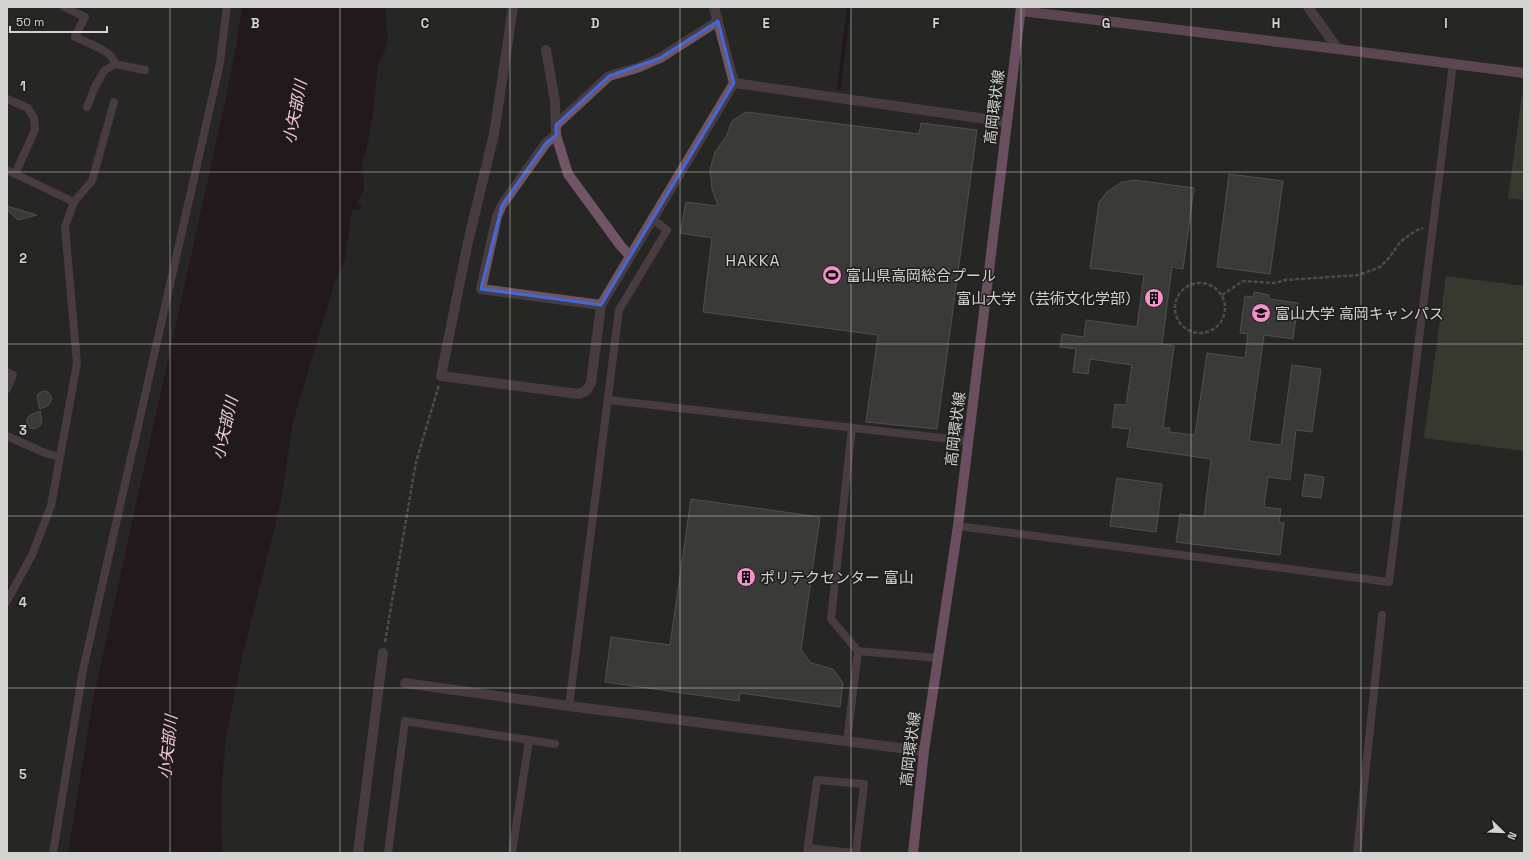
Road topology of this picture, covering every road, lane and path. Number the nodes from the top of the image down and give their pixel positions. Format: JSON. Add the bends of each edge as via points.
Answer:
{"nodes":[{"id":1,"x":64,"y":7,"type":"edge"},
{"id":2,"x":227,"y":7,"type":"edge"},
{"id":3,"x":513,"y":7,"type":"edge"},
{"id":4,"x":714,"y":7,"type":"edge"},
{"id":5,"x":1309,"y":7,"type":"edge"},
{"id":6,"x":1021,"y":9,"type":"edge"},
{"id":7,"x":718,"y":21,"type":"junction"},
{"id":8,"x":1338,"y":48,"type":"junction"},
{"id":9,"x":546,"y":50,"type":"dead end"},
{"id":10,"x":115,"y":64,"type":"junction"},
{"id":11,"x":1454,"y":64,"type":"junction"},
{"id":12,"x":145,"y":70,"type":"dead end"},
{"id":13,"x":1524,"y":73,"type":"edge"},
{"id":14,"x":734,"y":84,"type":"junction"},
{"id":15,"x":7,"y":99,"type":"edge"},
{"id":16,"x":114,"y":102,"type":"dead end"},
{"id":17,"x":87,"y":107,"type":"dead end"},
{"id":18,"x":1007,"y":122,"type":"junction"},
{"id":19,"x":556,"y":130,"type":"junction"},
{"id":20,"x":7,"y":170,"type":"edge"},
{"id":21,"x":15,"y":174,"type":"junction"},
{"id":22,"x":74,"y":202,"type":"junction"},
{"id":23,"x":652,"y":220,"type":"junction"},
{"id":24,"x":1433,"y":226,"type":"junction"},
{"id":25,"x":630,"y":256,"type":"junction"},
{"id":26,"x":1222,"y":295,"type":"junction"},
{"id":27,"x":601,"y":305,"type":"junction"},
{"id":28,"x":7,"y":372,"type":"edge"},
{"id":29,"x":441,"y":376,"type":"junction"},
{"id":30,"x":7,"y":389,"type":"edge"},
{"id":31,"x":608,"y":400,"type":"junction"},
{"id":32,"x":852,"y":428,"type":"junction"},
{"id":33,"x":7,"y":436,"type":"edge"},
{"id":34,"x":968,"y":441,"type":"junction"},
{"id":35,"x":60,"y":457,"type":"junction"},
{"id":36,"x":958,"y":526,"type":"junction"},
{"id":37,"x":7,"y":600,"type":"edge"},
{"id":38,"x":1382,"y":615,"type":"dead end"},
{"id":39,"x":858,"y":651,"type":"junction"},
{"id":40,"x":383,"y":653,"type":"joint"},
{"id":41,"x":938,"y":658,"type":"junction"},
{"id":42,"x":405,"y":683,"type":"dead end"},
{"id":43,"x":568,"y":706,"type":"junction"},
{"id":44,"x":529,"y":740,"type":"junction"},
{"id":45,"x":847,"y":741,"type":"junction"},
{"id":46,"x":556,"y":744,"type":"dead end"},
{"id":47,"x":924,"y":751,"type":"junction"},
{"id":48,"x":807,"y":850,"type":"edge"},
{"id":49,"x":53,"y":853,"type":"edge"},
{"id":50,"x":358,"y":853,"type":"edge"},
{"id":51,"x":388,"y":853,"type":"edge"},
{"id":52,"x":512,"y":853,"type":"edge"},
{"id":53,"x":855,"y":853,"type":"edge"},
{"id":54,"x":913,"y":853,"type":"edge"},
{"id":55,"x":1356,"y":853,"type":"edge"}],
"edges":[{"from":1,"to":10,"type":"lane","via":[[84,17],[75,37],[107,53]]},
{"from":2,"to":49,"type":"lane","via":[[220,63],[83,670]]},
{"from":3,"to":29,"type":"street","via":[[494,134],[468,242]]},
{"from":4,"to":7,"type":"street"},
{"from":5,"to":8,"type":"street"},
{"from":6,"to":8,"type":"street"},
{"from":6,"to":18,"type":"main road","name":"高岡環状線"},
{"from":7,"to":14,"type":"street"},
{"from":7,"to":19,"type":"street","via":[[660,58],[608,76]]},
{"from":8,"to":11,"type":"street"},
{"from":9,"to":19,"type":"street","via":[[555,100]]},
{"from":10,"to":12,"type":"lane"},
{"from":10,"to":17,"type":"lane","via":[[104,71]]},
{"from":11,"to":13,"type":"street"},
{"from":11,"to":24,"type":"lane"},
{"from":14,"to":18,"type":"street"},
{"from":14,"to":23,"type":"street"},
{"from":15,"to":21,"type":"lane","via":[[28,108],[34,118],[35,130]]},
{"from":16,"to":22,"type":"lane","via":[[92,181]]},
{"from":18,"to":34,"type":"main road","name":"高岡環状線"},
{"from":19,"to":25,"type":"street","via":[[568,174]]},
{"from":19,"to":27,"type":"street","via":[[502,205],[497,216],[481,288]]},
{"from":20,"to":21,"type":"lane"},
{"from":21,"to":22,"type":"lane"},
{"from":22,"to":35,"type":"lane","via":[[65,228],[77,363]]},
{"from":23,"to":25,"type":"street"},
{"from":23,"to":31,"type":"lane","via":[[667,230],[619,310]]},
{"from":24,"to":26,"type":"path","via":[[1415,231],[1400,242],[1380,266],[1359,275],[1285,280],[1275,283],[1243,281]]},
{"from":24,"to":36,"type":"lane","via":[[1389,582]]},
{"from":25,"to":27,"type":"street"},
{"from":26,"to":26,"type":"path","via":[[1210,285],[1194,283],[1181,292],[1177,299],[1176,315],[1180,322],[1193,332],[1210,331],[1222,320],[1225,312]]},
{"from":27,"to":29,"type":"street","via":[[591,383],[586,391],[578,394]]},
{"from":28,"to":30,"type":"lane","via":[[13,374]]},
{"from":29,"to":40,"type":"path","via":[[416,462]]},
{"from":31,"to":32,"type":"lane"},
{"from":31,"to":43,"type":"lane"},
{"from":32,"to":34,"type":"lane"},
{"from":32,"to":39,"type":"lane","via":[[831,619]]},
{"from":33,"to":35,"type":"lane"},
{"from":34,"to":36,"type":"main road","name":"高岡環状線"},
{"from":35,"to":37,"type":"lane","via":[[51,506],[32,555]]},
{"from":36,"to":41,"type":"main road","name":"高岡環状線"},
{"from":38,"to":55,"type":"lane"},
{"from":39,"to":41,"type":"lane"},
{"from":39,"to":45,"type":"lane"},
{"from":40,"to":50,"type":"street"},
{"from":41,"to":47,"type":"main road","name":"高岡環状線"},
{"from":42,"to":43,"type":"street"},
{"from":43,"to":45,"type":"street"},
{"from":44,"to":46,"type":"lane"},
{"from":44,"to":51,"type":"lane","via":[[405,721]]},
{"from":44,"to":52,"type":"lane"},
{"from":45,"to":47,"type":"street"},
{"from":47,"to":54,"type":"main road","name":"高岡環状線"},
{"from":48,"to":53,"type":"lane"},
{"from":48,"to":53,"type":"lane","via":[[817,780],[864,784]]}]}
